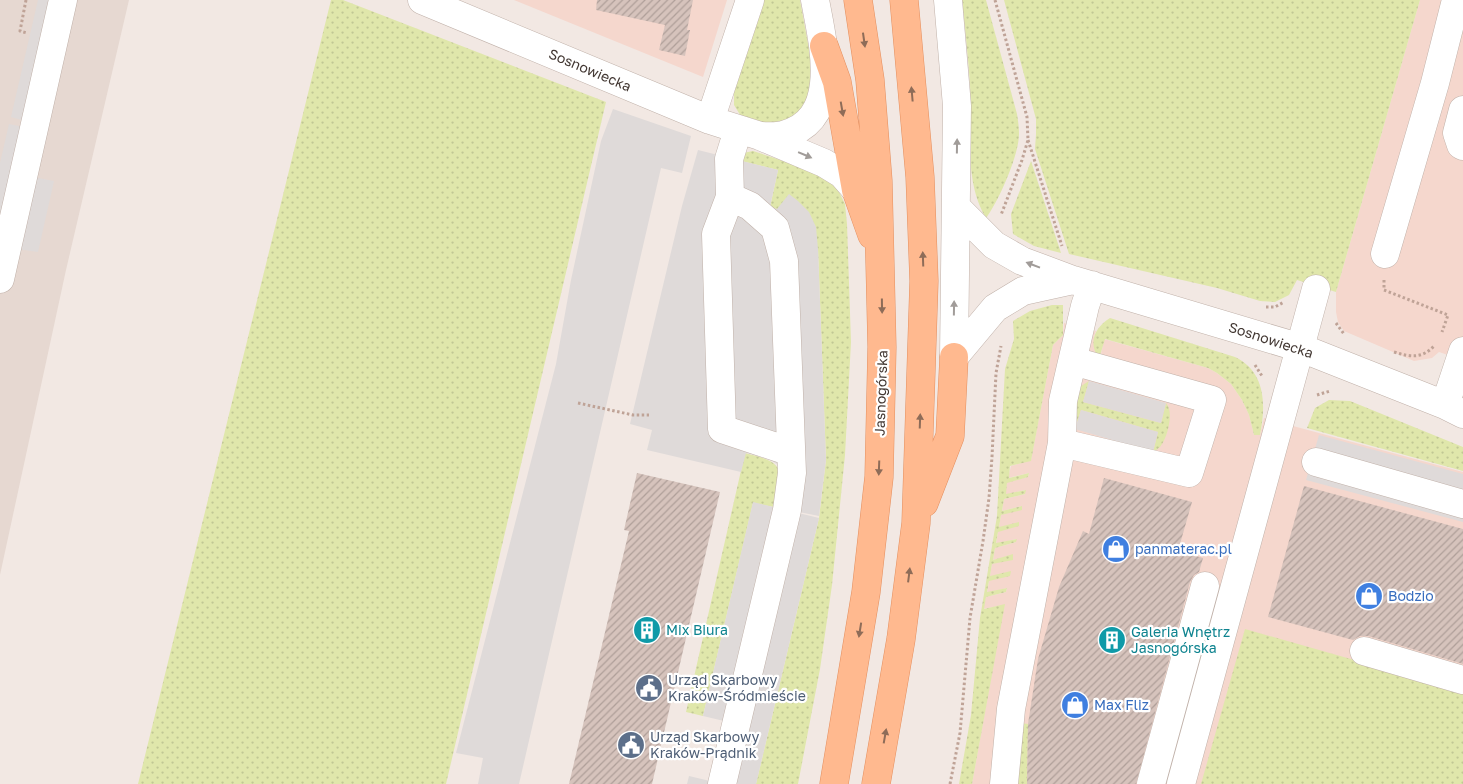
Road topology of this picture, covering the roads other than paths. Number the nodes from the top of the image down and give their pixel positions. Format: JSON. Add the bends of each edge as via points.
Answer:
{"nodes":[{"id":1,"x":63,"y":0,"type":"edge"},
{"id":2,"x":422,"y":0,"type":"edge"},
{"id":3,"x":750,"y":0,"type":"edge"},
{"id":4,"x":815,"y":0,"type":"edge"},
{"id":5,"x":858,"y":0,"type":"edge"},
{"id":6,"x":904,"y":0,"type":"edge"},
{"id":7,"x":948,"y":0,"type":"edge"},
{"id":8,"x":1456,"y":0,"type":"edge"},
{"id":9,"x":824,"y":46,"type":"junction"},
{"id":10,"x":1463,"y":110,"type":"edge"},
{"id":11,"x":710,"y":120,"type":"junction"},
{"id":12,"x":749,"y":133,"type":"junction"},
{"id":13,"x":1463,"y":146,"type":"edge"},
{"id":14,"x":856,"y":190,"type":"junction"},
{"id":15,"x":730,"y":198,"type":"junction"},
{"id":16,"x":956,"y":207,"type":"junction"},
{"id":17,"x":1385,"y":254,"type":"road end"},
{"id":18,"x":881,"y":257,"type":"junction"},
{"id":19,"x":0,"y":279,"type":"edge"},
{"id":20,"x":1083,"y":282,"type":"junction"},
{"id":21,"x":1316,"y":289,"type":"road end"},
{"id":22,"x":1300,"y":348,"type":"junction"},
{"id":23,"x":1463,"y":351,"type":"edge"},
{"id":24,"x":954,"y":357,"type":"junction"},
{"id":25,"x":1073,"y":361,"type":"junction"},
{"id":26,"x":1454,"y":409,"type":"edge"},
{"id":27,"x":1062,"y":443,"type":"junction"},
{"id":28,"x":791,"y":452,"type":"junction"},
{"id":29,"x":1316,"y":462,"type":"dead end"},
{"id":30,"x":1463,"y":504,"type":"edge"},
{"id":31,"x":916,"y":523,"type":"junction"},
{"id":32,"x":1205,"y":586,"type":"dead end"},
{"id":33,"x":1364,"y":651,"type":"dead end"},
{"id":34,"x":1463,"y":680,"type":"edge"},
{"id":35,"x":722,"y":784,"type":"edge"},
{"id":36,"x":834,"y":784,"type":"edge"},
{"id":37,"x":876,"y":784,"type":"edge"},
{"id":38,"x":1004,"y":784,"type":"edge"},
{"id":39,"x":1151,"y":784,"type":"edge"},
{"id":40,"x":1181,"y":784,"type":"edge"}],
"edges":[{"from":1,"to":19,"type":"street"},
{"from":2,"to":11,"type":"street","name":"Sosnowiecka"},
{"from":3,"to":11,"type":"street"},
{"from":4,"to":9,"type":"street"},
{"from":5,"to":18,"type":"main road","name":"Jasnogórska","one_way":true,"via":[[870,80]]},
{"from":31,"to":6,"type":"main road","one_way":true,"via":[[924,281],[920,177]]},
{"from":16,"to":7,"type":"street","one_way":true,"via":[[957,106]]},
{"from":8,"to":17,"type":"street"},
{"from":9,"to":12,"type":"street","name":"Sosnowiecka","via":[[824,86],[818,108],[809,121],[782,135]]},
{"from":9,"to":14,"type":"main road","one_way":true,"via":[[837,82]]},
{"from":10,"to":13,"type":"street","via":[[1458,133]]},
{"from":11,"to":12,"type":"street","name":"Sosnowiecka"},
{"from":12,"to":14,"type":"street","name":"Sosnowiecka","one_way":true,"via":[[824,163],[842,174]]},
{"from":12,"to":15,"type":"street","via":[[729,159]]},
{"from":14,"to":18,"type":"main road"},
{"from":15,"to":28,"type":"street","via":[[750,206],[775,228],[784,261]]},
{"from":15,"to":28,"type":"street","via":[[716,234],[722,429]]},
{"from":20,"to":16,"type":"street","name":"Sosnowiecka","one_way":true,"via":[[1022,261],[994,245]]},
{"from":24,"to":16,"type":"street","one_way":true},
{"from":18,"to":36,"type":"main road","name":"Jasnogórska","one_way":true,"via":[[879,477],[866,592]]},
{"from":20,"to":22,"type":"street","name":"Sosnowiecka"},
{"from":20,"to":24,"type":"street","via":[[1023,292],[995,308]]},
{"from":20,"to":25,"type":"street","via":[[1085,306]]},
{"from":21,"to":22,"type":"street"},
{"from":22,"to":26,"type":"street","name":"Sosnowiecka"},
{"from":22,"to":40,"type":"street"},
{"from":23,"to":26,"type":"street"},
{"from":24,"to":31,"type":"main road","via":[[950,436]]},
{"from":25,"to":27,"type":"street","via":[[1063,400]]},
{"from":25,"to":27,"type":"street","via":[[1212,400],[1189,473]]},
{"from":27,"to":38,"type":"street","via":[[1011,709]]},
{"from":28,"to":35,"type":"street","via":[[792,473],[786,510]]},
{"from":29,"to":30,"type":"street"},
{"from":37,"to":31,"type":"main road","one_way":true,"via":[[901,639]]},
{"from":32,"to":39,"type":"street"},
{"from":33,"to":34,"type":"street"}]}
